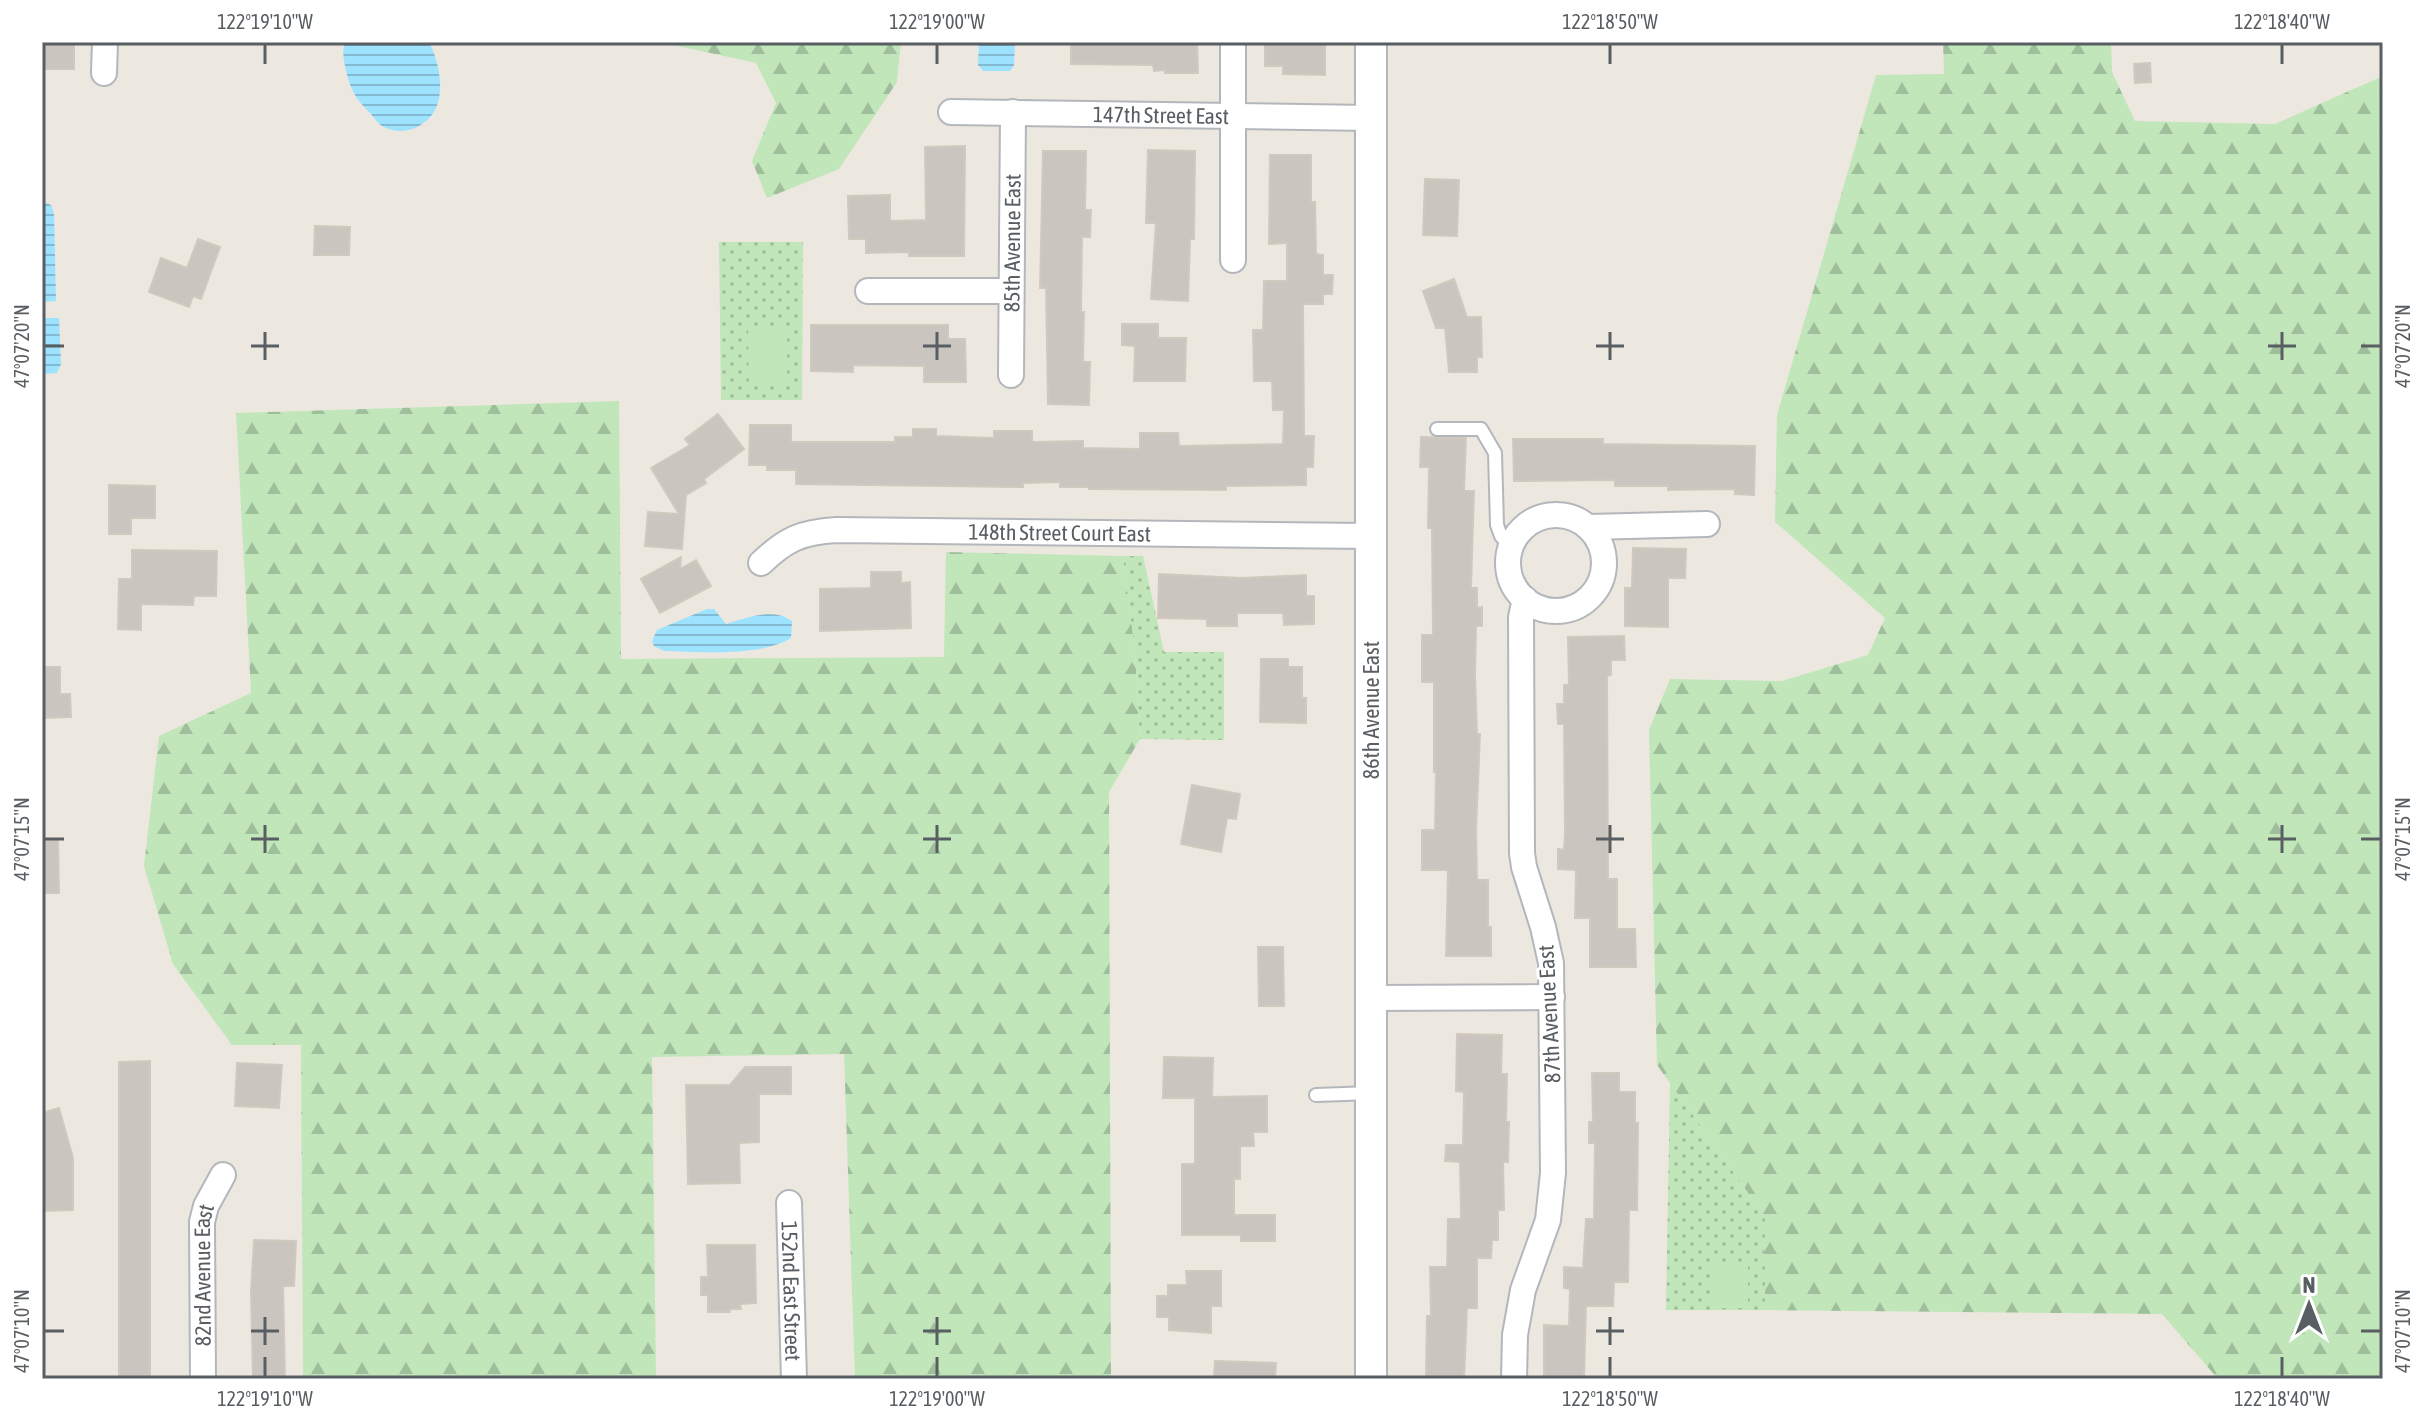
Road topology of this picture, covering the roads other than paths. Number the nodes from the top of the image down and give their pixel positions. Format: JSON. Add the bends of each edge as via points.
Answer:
{"nodes":[{"id":1,"x":105,"y":42,"type":"edge"},
{"id":2,"x":1233,"y":42,"type":"edge"},
{"id":3,"x":1371,"y":42,"type":"edge"},
{"id":4,"x":104,"y":73,"type":"dead end"},
{"id":5,"x":951,"y":112,"type":"dead end"},
{"id":6,"x":1013,"y":112,"type":"junction"},
{"id":7,"x":1234,"y":116,"type":"junction"},
{"id":8,"x":1370,"y":118,"type":"junction"},
{"id":9,"x":1233,"y":260,"type":"dead end"},
{"id":10,"x":868,"y":291,"type":"dead end"},
{"id":11,"x":1011,"y":291,"type":"junction"},
{"id":12,"x":1011,"y":375,"type":"dead end"},
{"id":13,"x":1437,"y":429,"type":"dead end"},
{"id":14,"x":1707,"y":524,"type":"dead end"},
{"id":15,"x":1589,"y":527,"type":"junction"},
{"id":16,"x":1370,"y":536,"type":"junction"},
{"id":17,"x":1510,"y":547,"type":"junction"},
{"id":18,"x":761,"y":563,"type":"dead end"},
{"id":19,"x":1525,"y":599,"type":"junction"},
{"id":20,"x":1552,"y":997,"type":"junction"},
{"id":21,"x":1372,"y":998,"type":"junction"},
{"id":22,"x":1372,"y":1093,"type":"junction"},
{"id":23,"x":1316,"y":1095,"type":"dead end"},
{"id":24,"x":223,"y":1175,"type":"dead end"},
{"id":25,"x":789,"y":1203,"type":"dead end"},
{"id":26,"x":203,"y":1379,"type":"edge"},
{"id":27,"x":794,"y":1379,"type":"edge"},
{"id":28,"x":1371,"y":1379,"type":"edge"},
{"id":29,"x":1514,"y":1379,"type":"edge"}],
"edges":[{"from":1,"to":4,"type":"street"},
{"from":2,"to":7,"type":"street"},
{"from":3,"to":8,"type":"street","name":"86th Avenue East"},
{"from":5,"to":6,"type":"street","name":"147th Street East"},
{"from":6,"to":7,"type":"street","name":"147th Street East"},
{"from":6,"to":11,"type":"street","name":"85th Avenue East"},
{"from":7,"to":8,"type":"street","name":"147th Street East"},
{"from":7,"to":9,"type":"street"},
{"from":8,"to":16,"type":"street","name":"86th Avenue East"},
{"from":10,"to":11,"type":"street"},
{"from":11,"to":12,"type":"street","name":"85th Avenue East"},
{"from":13,"to":17,"type":"lane","via":[[1481,429],[1495,453],[1497,525]]},
{"from":14,"to":15,"type":"street"},
{"from":15,"to":17,"type":"street","via":[[1560,514],[1544,516],[1529,522]]},
{"from":15,"to":19,"type":"street","via":[[1604,555],[1604,572],[1589,599],[1560,611],[1544,610]]},
{"from":16,"to":18,"type":"street","name":"148th Street Court East","via":[[836,530],[792,538]]},
{"from":16,"to":21,"type":"street","name":"86th Avenue East"},
{"from":17,"to":19,"type":"street","via":[[1510,578]]},
{"from":19,"to":20,"type":"street","name":"87th Avenue East","via":[[1522,853],[1551,963]]},
{"from":20,"to":21,"type":"street"},
{"from":20,"to":29,"type":"street","name":"87th Avenue East","via":[[1552,1198],[1523,1290]]},
{"from":21,"to":22,"type":"street","name":"86th Avenue East"},
{"from":22,"to":23,"type":"lane"},
{"from":22,"to":28,"type":"street","name":"86th Avenue East"},
{"from":24,"to":26,"type":"street","name":"82nd Avenue East","via":[[202,1222]]},
{"from":25,"to":27,"type":"street","name":"152nd East Street"}]}
